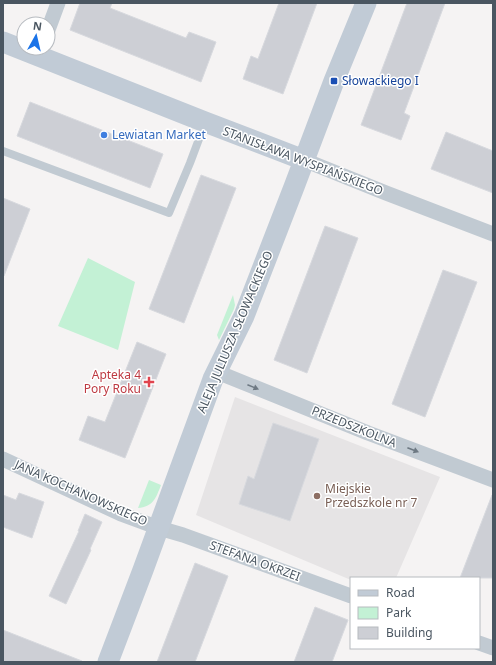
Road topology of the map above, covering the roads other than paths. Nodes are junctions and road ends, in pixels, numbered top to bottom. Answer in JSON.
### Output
{"nodes":[{"id":1,"x":58,"y":3,"type":"edge"},
{"id":2,"x":366,"y":3,"type":"edge"},
{"id":3,"x":53,"y":16,"type":"edge"},
{"id":4,"x":3,"y":42,"type":"edge"},
{"id":5,"x":16,"y":46,"type":"edge"},
{"id":6,"x":49,"y":56,"type":"edge"},
{"id":7,"x":205,"y":122,"type":"junction"},
{"id":8,"x":3,"y":151,"type":"edge"},
{"id":9,"x":304,"y":160,"type":"junction"},
{"id":10,"x":493,"y":234,"type":"edge"},
{"id":11,"x":217,"y":372,"type":"junction"},
{"id":12,"x":3,"y":459,"type":"edge"},
{"id":13,"x":493,"y":480,"type":"edge"},
{"id":14,"x":159,"y":528,"type":"junction"},
{"id":15,"x":350,"y":596,"type":"edge"},
{"id":16,"x":480,"y":643,"type":"edge"},
{"id":17,"x":493,"y":648,"type":"edge"},
{"id":18,"x":108,"y":662,"type":"edge"}],
"edges":[{"from":1,"to":3,"type":"street"},
{"from":2,"to":9,"type":"street","name":"ALEJA JULIUSZA SŁOWACKIEGO"},
{"from":4,"to":5,"type":"street","name":"STANISŁAWA WYSPIAŃSKIEGO"},
{"from":6,"to":7,"type":"street","name":"STANISŁAWA WYSPIAŃSKIEGO"},
{"from":7,"to":8,"type":"lane"},
{"from":7,"to":9,"type":"street","name":"STANISŁAWA WYSPIAŃSKIEGO"},
{"from":9,"to":10,"type":"street","name":"STANISŁAWA WYSPIAŃSKIEGO"},
{"from":9,"to":11,"type":"street","name":"ALEJA JULIUSZA SŁOWACKIEGO"},
{"from":11,"to":13,"type":"street","name":"PRZEDSZKOLNA","one_way":true},
{"from":11,"to":14,"type":"street","name":"ALEJA JULIUSZA SŁOWACKIEGO"},
{"from":12,"to":14,"type":"street","name":"JANA KOCHANOWSKIEGO"},
{"from":14,"to":15,"type":"street","name":"STEFANA OKRZEI"},
{"from":14,"to":18,"type":"street","name":"ALEJA JULIUSZA SŁOWACKIEGO"},
{"from":16,"to":17,"type":"street"}]}
